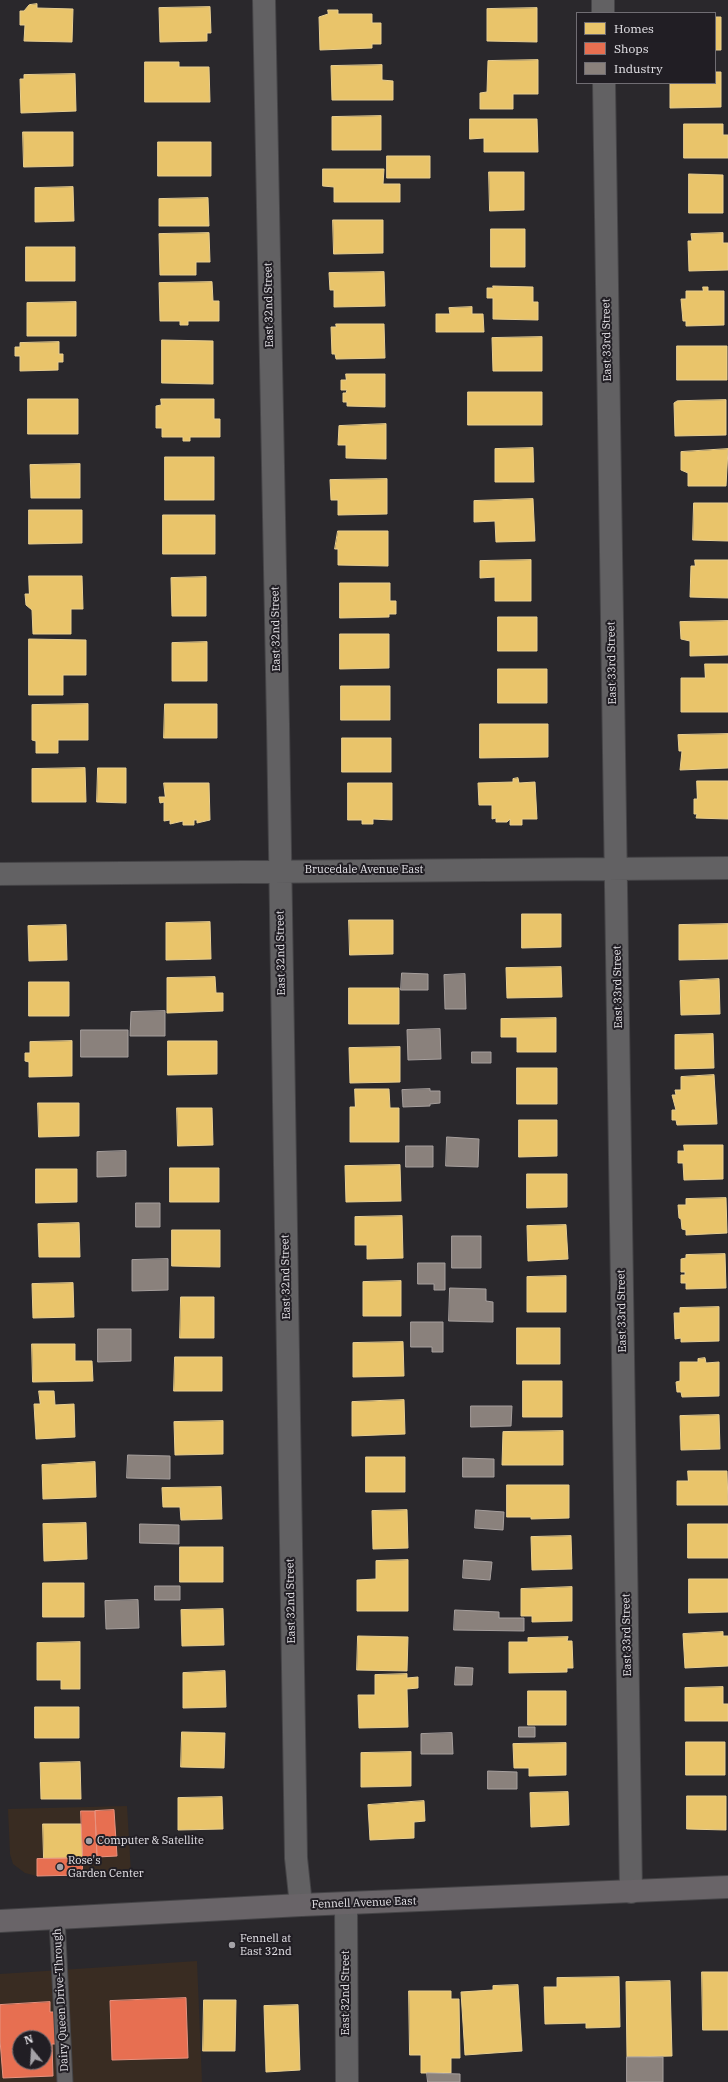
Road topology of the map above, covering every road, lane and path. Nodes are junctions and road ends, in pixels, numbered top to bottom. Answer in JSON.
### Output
{"nodes":[{"id":1,"x":264,"y":0,"type":"edge"},
{"id":2,"x":603,"y":0,"type":"edge"},
{"id":3,"x":603,"y":12,"type":"edge"},
{"id":4,"x":604,"y":84,"type":"edge"},
{"id":5,"x":617,"y":868,"type":"junction"},
{"id":6,"x":728,"y":868,"type":"edge"},
{"id":7,"x":279,"y":871,"type":"junction"},
{"id":8,"x":0,"y":874,"type":"edge"},
{"id":9,"x":728,"y":1887,"type":"edge"},
{"id":10,"x":631,"y":1892,"type":"junction"},
{"id":11,"x":301,"y":1905,"type":"junction"},
{"id":12,"x":346,"y":1905,"type":"junction"},
{"id":13,"x":57,"y":1918,"type":"junction"},
{"id":14,"x":0,"y":1921,"type":"edge"},
{"id":15,"x":65,"y":2082,"type":"edge"},
{"id":16,"x":347,"y":2082,"type":"edge"}],
"edges":[{"from":1,"to":7,"type":"street","name":"East 32nd Street"},
{"from":2,"to":3,"type":"street"},
{"from":4,"to":5,"type":"street","name":"East 33rd Street"},
{"from":5,"to":6,"type":"street","name":"Brucedale Avenue East"},
{"from":5,"to":7,"type":"street","name":"Brucedale Avenue East"},
{"from":5,"to":10,"type":"street","name":"East 33rd Street"},
{"from":7,"to":8,"type":"street","name":"Brucedale Avenue East"},
{"from":7,"to":11,"type":"street","name":"East 32nd Street"},
{"from":9,"to":10,"type":"main road","name":"Fennell Avenue East"},
{"from":10,"to":12,"type":"main road","name":"Fennell Avenue East"},
{"from":11,"to":12,"type":"main road","name":"Fennell Avenue East"},
{"from":11,"to":13,"type":"main road","name":"Fennell Avenue East"},
{"from":12,"to":16,"type":"street","name":"East 32nd Street"},
{"from":13,"to":14,"type":"main road","name":"Fennell Avenue East"},
{"from":13,"to":15,"type":"lane","name":"Dairy Queen Drive-Through"}]}
